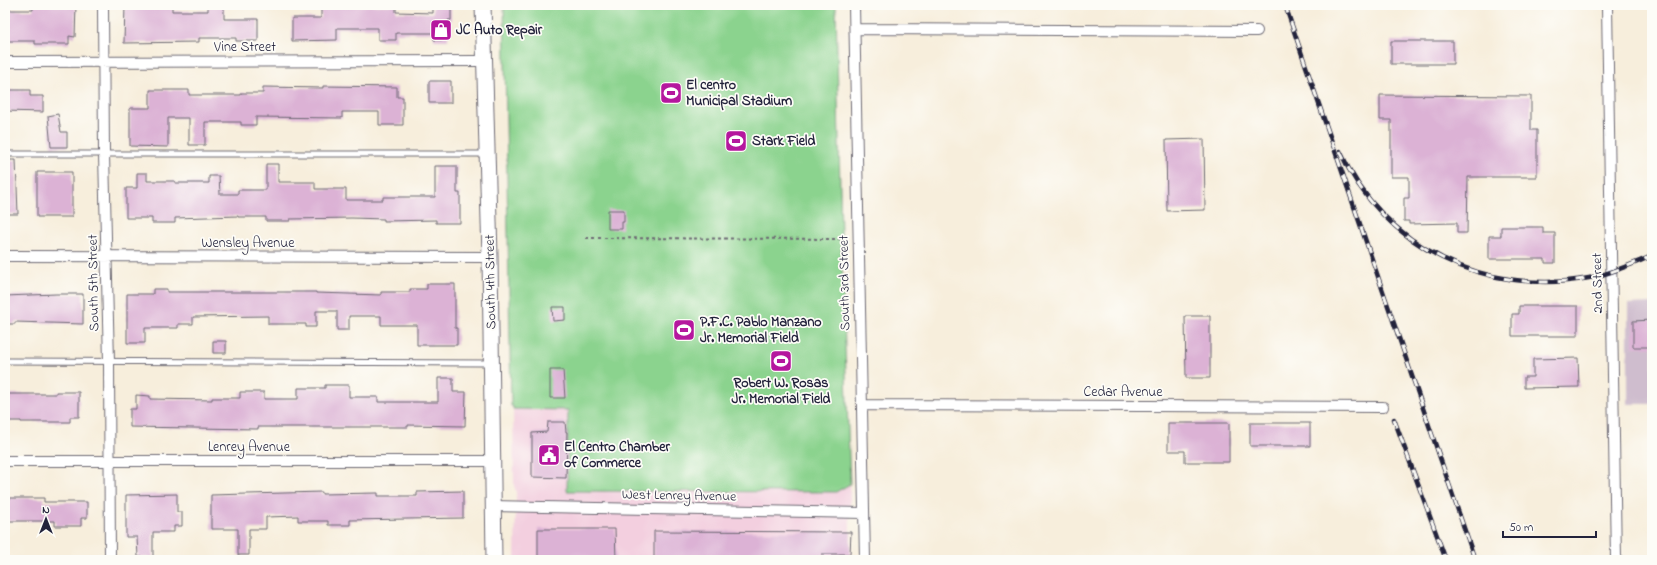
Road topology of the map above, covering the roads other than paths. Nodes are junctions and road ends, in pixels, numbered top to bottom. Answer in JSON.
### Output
{"nodes":[{"id":1,"x":103,"y":5,"type":"edge"},
{"id":2,"x":483,"y":5,"type":"edge"},
{"id":3,"x":854,"y":5,"type":"edge"},
{"id":4,"x":1607,"y":5,"type":"edge"},
{"id":5,"x":855,"y":29,"type":"junction"},
{"id":6,"x":1257,"y":31,"type":"dead end"},
{"id":7,"x":485,"y":61,"type":"junction"},
{"id":8,"x":5,"y":62,"type":"edge"},
{"id":9,"x":104,"y":62,"type":"junction"},
{"id":10,"x":5,"y":154,"type":"edge"},
{"id":11,"x":104,"y":154,"type":"junction"},
{"id":12,"x":487,"y":154,"type":"junction"},
{"id":13,"x":5,"y":256,"type":"edge"},
{"id":14,"x":107,"y":256,"type":"junction"},
{"id":15,"x":490,"y":257,"type":"junction"},
{"id":16,"x":5,"y":361,"type":"edge"},
{"id":17,"x":109,"y":362,"type":"junction"},
{"id":18,"x":492,"y":363,"type":"junction"},
{"id":19,"x":862,"y":405,"type":"junction"},
{"id":20,"x":1383,"y":407,"type":"dead end"},
{"id":21,"x":5,"y":461,"type":"edge"},
{"id":22,"x":110,"y":461,"type":"junction"},
{"id":23,"x":493,"y":461,"type":"junction"},
{"id":24,"x":494,"y":506,"type":"junction"},
{"id":25,"x":864,"y":513,"type":"junction"},
{"id":26,"x":110,"y":560,"type":"edge"},
{"id":27,"x":494,"y":560,"type":"edge"},
{"id":28,"x":865,"y":560,"type":"edge"},
{"id":29,"x":1616,"y":560,"type":"edge"}],
"edges":[{"from":1,"to":9,"type":"street","name":"South 5th Street"},
{"from":2,"to":7,"type":"main road","name":"South 4th Street"},
{"from":3,"to":5,"type":"street","name":"South 3rd Street"},
{"from":4,"to":29,"type":"street","name":"2nd Street"},
{"from":5,"to":6,"type":"street"},
{"from":5,"to":19,"type":"street","name":"South 3rd Street"},
{"from":7,"to":9,"type":"street","name":"Vine Street"},
{"from":7,"to":12,"type":"main road","name":"South 4th Street"},
{"from":8,"to":9,"type":"street","name":"Vine Street"},
{"from":9,"to":11,"type":"street","name":"South 5th Street"},
{"from":10,"to":11,"type":"lane"},
{"from":11,"to":12,"type":"lane"},
{"from":11,"to":14,"type":"street","name":"South 5th Street"},
{"from":12,"to":15,"type":"main road","name":"South 4th Street"},
{"from":13,"to":14,"type":"street","name":"Wensley Avenue"},
{"from":14,"to":15,"type":"street","name":"Wensley Avenue"},
{"from":14,"to":17,"type":"street","name":"South 5th Street"},
{"from":15,"to":18,"type":"main road","name":"South 4th Street"},
{"from":16,"to":17,"type":"lane"},
{"from":17,"to":18,"type":"lane"},
{"from":17,"to":22,"type":"street","name":"South 5th Street"},
{"from":18,"to":23,"type":"main road","name":"South 4th Street"},
{"from":19,"to":20,"type":"street","name":"Cedar Avenue"},
{"from":19,"to":25,"type":"street","name":"South 3rd Street"},
{"from":21,"to":22,"type":"street","name":"Lenrey Avenue"},
{"from":22,"to":23,"type":"street","name":"Lenrey Avenue"},
{"from":22,"to":26,"type":"street","name":"South 5th Street"},
{"from":23,"to":24,"type":"main road","name":"South 4th Street"},
{"from":24,"to":25,"type":"street","name":"West Lenrey Avenue"},
{"from":24,"to":27,"type":"main road","name":"South 4th Street"},
{"from":25,"to":28,"type":"street","name":"South 3rd Street"}]}
